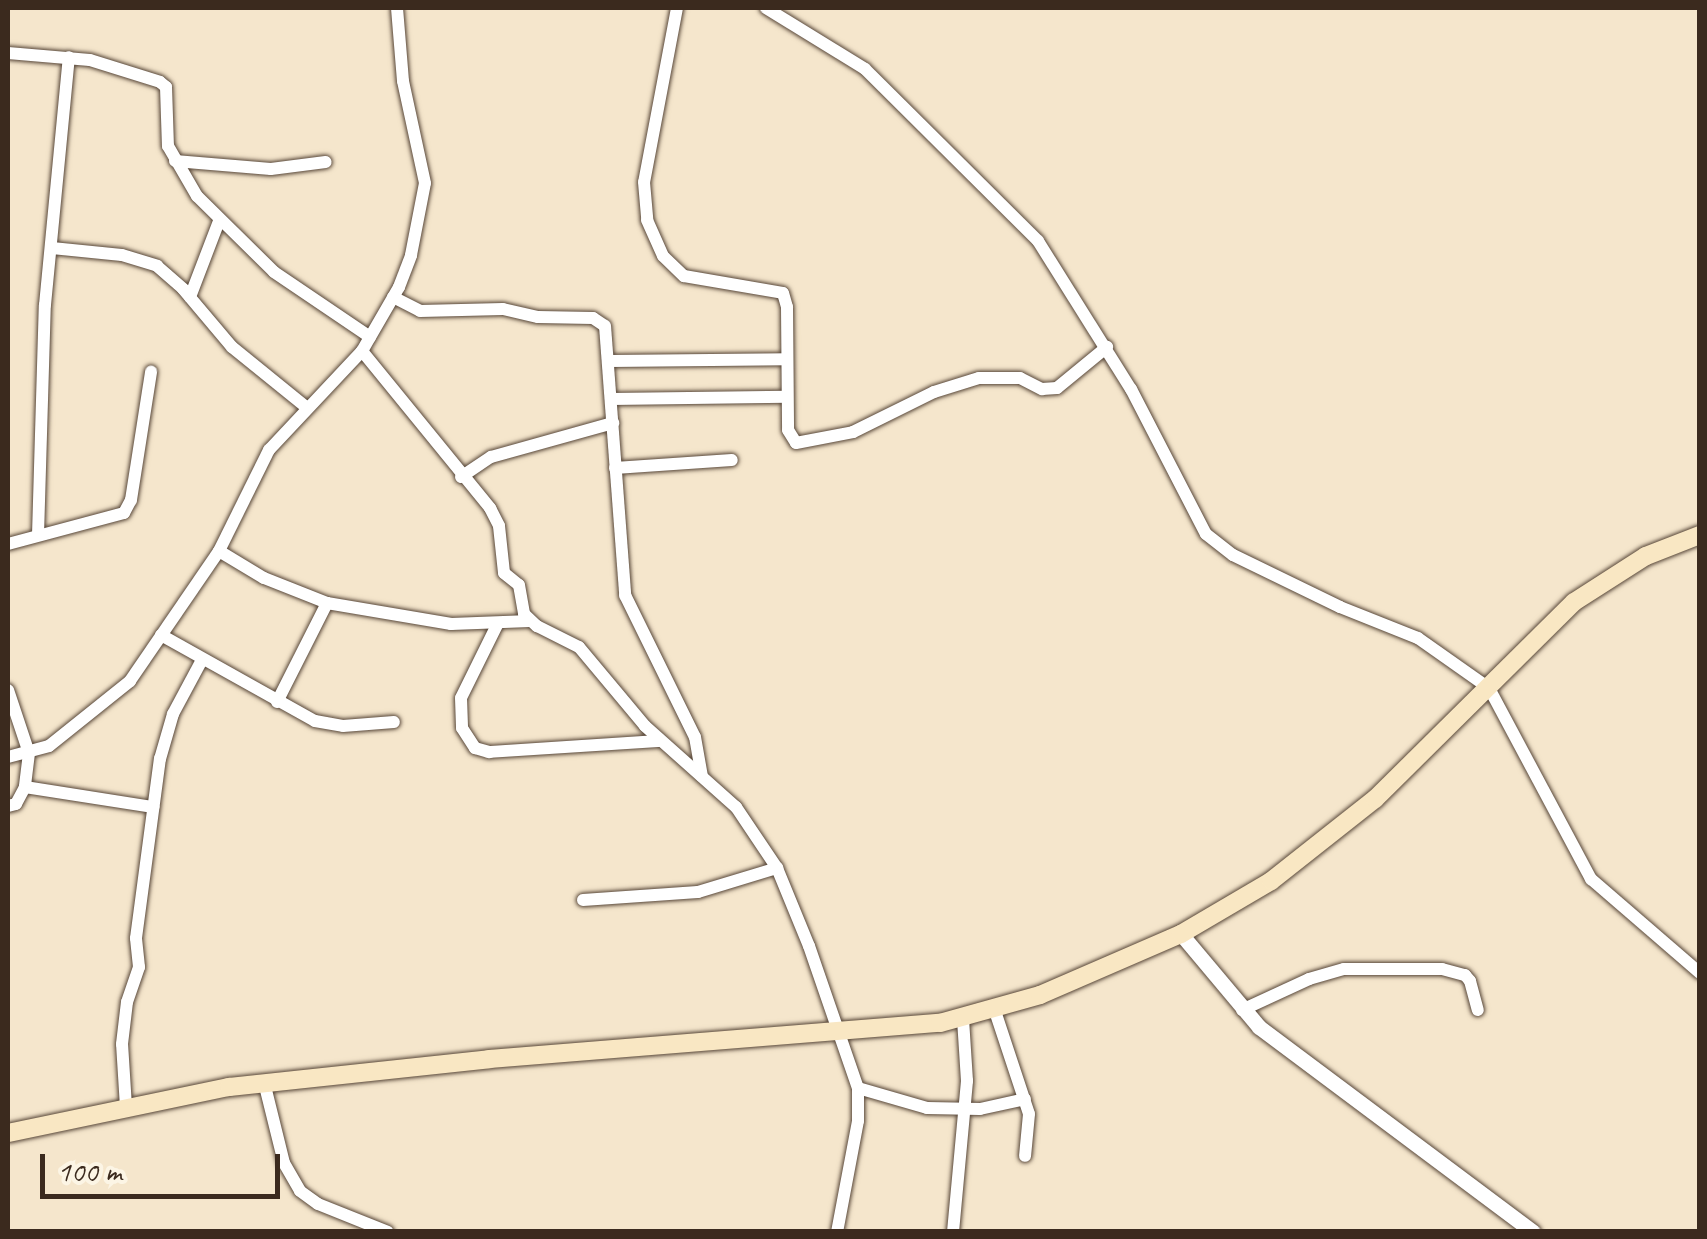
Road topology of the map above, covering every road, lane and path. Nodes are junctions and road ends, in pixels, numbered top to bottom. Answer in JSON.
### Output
{"nodes":[{"id":1,"x":398,"y":8,"type":"edge"},
{"id":2,"x":677,"y":8,"type":"edge"},
{"id":3,"x":766,"y":8,"type":"edge"},
{"id":4,"x":8,"y":53,"type":"edge"},
{"id":5,"x":69,"y":57,"type":"junction"},
{"id":6,"x":174,"y":162,"type":"junction"},
{"id":7,"x":326,"y":162,"type":"dead end"},
{"id":8,"x":219,"y":221,"type":"junction"},
{"id":9,"x":52,"y":248,"type":"junction"},
{"id":10,"x":190,"y":297,"type":"junction"},
{"id":11,"x":393,"y":298,"type":"junction"},
{"id":12,"x":370,"y":336,"type":"junction"},
{"id":13,"x":1107,"y":348,"type":"junction"},
{"id":14,"x":362,"y":352,"type":"junction"},
{"id":15,"x":787,"y":359,"type":"junction"},
{"id":16,"x":610,"y":361,"type":"junction"},
{"id":17,"x":151,"y":372,"type":"dead end"},
{"id":18,"x":787,"y":398,"type":"junction"},
{"id":19,"x":612,"y":399,"type":"junction"},
{"id":20,"x":306,"y":407,"type":"junction"},
{"id":21,"x":612,"y":422,"type":"junction"},
{"id":22,"x":732,"y":460,"type":"dead end"},
{"id":23,"x":615,"y":468,"type":"junction"},
{"id":24,"x":461,"y":476,"type":"junction"},
{"id":25,"x":38,"y":535,"type":"junction"},
{"id":26,"x":1700,"y":535,"type":"edge"},
{"id":27,"x":8,"y":544,"type":"edge"},
{"id":28,"x":219,"y":551,"type":"junction"},
{"id":29,"x":328,"y":603,"type":"junction"},
{"id":30,"x":530,"y":620,"type":"junction"},
{"id":31,"x":497,"y":625,"type":"junction"},
{"id":32,"x":160,"y":635,"type":"junction"},
{"id":33,"x":202,"y":660,"type":"junction"},
{"id":34,"x":1489,"y":688,"type":"junction"},
{"id":35,"x":8,"y":690,"type":"edge"},
{"id":36,"x":277,"y":702,"type":"junction"},
{"id":37,"x":394,"y":722,"type":"dead end"},
{"id":38,"x":660,"y":741,"type":"junction"},
{"id":39,"x":29,"y":753,"type":"junction"},
{"id":40,"x":8,"y":757,"type":"edge"},
{"id":41,"x":702,"y":776,"type":"junction"},
{"id":42,"x":25,"y":787,"type":"junction"},
{"id":43,"x":8,"y":806,"type":"edge"},
{"id":44,"x":153,"y":807,"type":"junction"},
{"id":45,"x":777,"y":868,"type":"junction"},
{"id":46,"x":584,"y":900,"type":"dead end"},
{"id":47,"x":1181,"y":934,"type":"junction"},
{"id":48,"x":1700,"y":973,"type":"edge"},
{"id":49,"x":1242,"y":1010,"type":"junction"},
{"id":50,"x":1478,"y":1010,"type":"dead end"},
{"id":51,"x":995,"y":1011,"type":"junction"},
{"id":52,"x":963,"y":1019,"type":"junction"},
{"id":53,"x":839,"y":1031,"type":"junction"},
{"id":54,"x":264,"y":1082,"type":"junction"},
{"id":55,"x":858,"y":1088,"type":"junction"},
{"id":56,"x":1025,"y":1099,"type":"junction"},
{"id":57,"x":126,"y":1107,"type":"junction"},
{"id":58,"x":965,"y":1110,"type":"junction"},
{"id":59,"x":8,"y":1133,"type":"edge"},
{"id":60,"x":1026,"y":1156,"type":"dead end"},
{"id":61,"x":388,"y":1232,"type":"edge"},
{"id":62,"x":838,"y":1232,"type":"edge"},
{"id":63,"x":952,"y":1232,"type":"edge"},
{"id":64,"x":1534,"y":1232,"type":"edge"}],
"edges":[{"from":1,"to":11,"type":"street"},
{"from":2,"to":15,"type":"street"},
{"from":3,"to":13,"type":"street"},
{"from":4,"to":5,"type":"street"},
{"from":5,"to":6,"type":"street"},
{"from":5,"to":9,"type":"street"},
{"from":6,"to":7,"type":"street"},
{"from":6,"to":8,"type":"street"},
{"from":8,"to":10,"type":"street"},
{"from":8,"to":12,"type":"street"},
{"from":9,"to":10,"type":"street"},
{"from":9,"to":25,"type":"street"},
{"from":10,"to":20,"type":"street"},
{"from":11,"to":12,"type":"street"},
{"from":11,"to":16,"type":"street"},
{"from":12,"to":14,"type":"street"},
{"from":13,"to":18,"type":"street"},
{"from":13,"to":34,"type":"street"},
{"from":14,"to":20,"type":"street"},
{"from":14,"to":24,"type":"street"},
{"from":15,"to":16,"type":"street"},
{"from":15,"to":18,"type":"street"},
{"from":16,"to":19,"type":"street"},
{"from":17,"to":25,"type":"street"},
{"from":18,"to":19,"type":"street"},
{"from":19,"to":21,"type":"street"},
{"from":20,"to":28,"type":"street"},
{"from":21,"to":23,"type":"street"},
{"from":21,"to":24,"type":"street"},
{"from":22,"to":23,"type":"street"},
{"from":23,"to":41,"type":"street"},
{"from":24,"to":30,"type":"street"},
{"from":25,"to":27,"type":"street"},
{"from":26,"to":34,"type":"main road"},
{"from":28,"to":29,"type":"street"},
{"from":28,"to":32,"type":"street"},
{"from":29,"to":31,"type":"street"},
{"from":29,"to":36,"type":"street"},
{"from":30,"to":31,"type":"street"},
{"from":30,"to":38,"type":"street"},
{"from":31,"to":38,"type":"street"},
{"from":32,"to":33,"type":"street"},
{"from":32,"to":39,"type":"street"},
{"from":33,"to":36,"type":"street"},
{"from":33,"to":44,"type":"street"},
{"from":34,"to":47,"type":"main road"},
{"from":34,"to":48,"type":"street"},
{"from":35,"to":39,"type":"street"},
{"from":36,"to":37,"type":"street"},
{"from":38,"to":41,"type":"street"},
{"from":39,"to":40,"type":"street"},
{"from":39,"to":42,"type":"street"},
{"from":41,"to":45,"type":"street"},
{"from":42,"to":43,"type":"street"},
{"from":42,"to":44,"type":"street"},
{"from":44,"to":57,"type":"street"},
{"from":45,"to":46,"type":"street"},
{"from":45,"to":53,"type":"street"},
{"from":47,"to":49,"type":"street"},
{"from":47,"to":51,"type":"main road"},
{"from":49,"to":50,"type":"street"},
{"from":49,"to":64,"type":"street"},
{"from":51,"to":52,"type":"main road"},
{"from":51,"to":56,"type":"street"},
{"from":52,"to":53,"type":"main road"},
{"from":52,"to":58,"type":"street"},
{"from":53,"to":54,"type":"main road"},
{"from":53,"to":55,"type":"street"},
{"from":54,"to":57,"type":"main road"},
{"from":54,"to":61,"type":"street"},
{"from":55,"to":58,"type":"street"},
{"from":55,"to":62,"type":"street"},
{"from":56,"to":58,"type":"street"},
{"from":56,"to":60,"type":"street"},
{"from":57,"to":59,"type":"main road"},
{"from":58,"to":63,"type":"street"}]}
